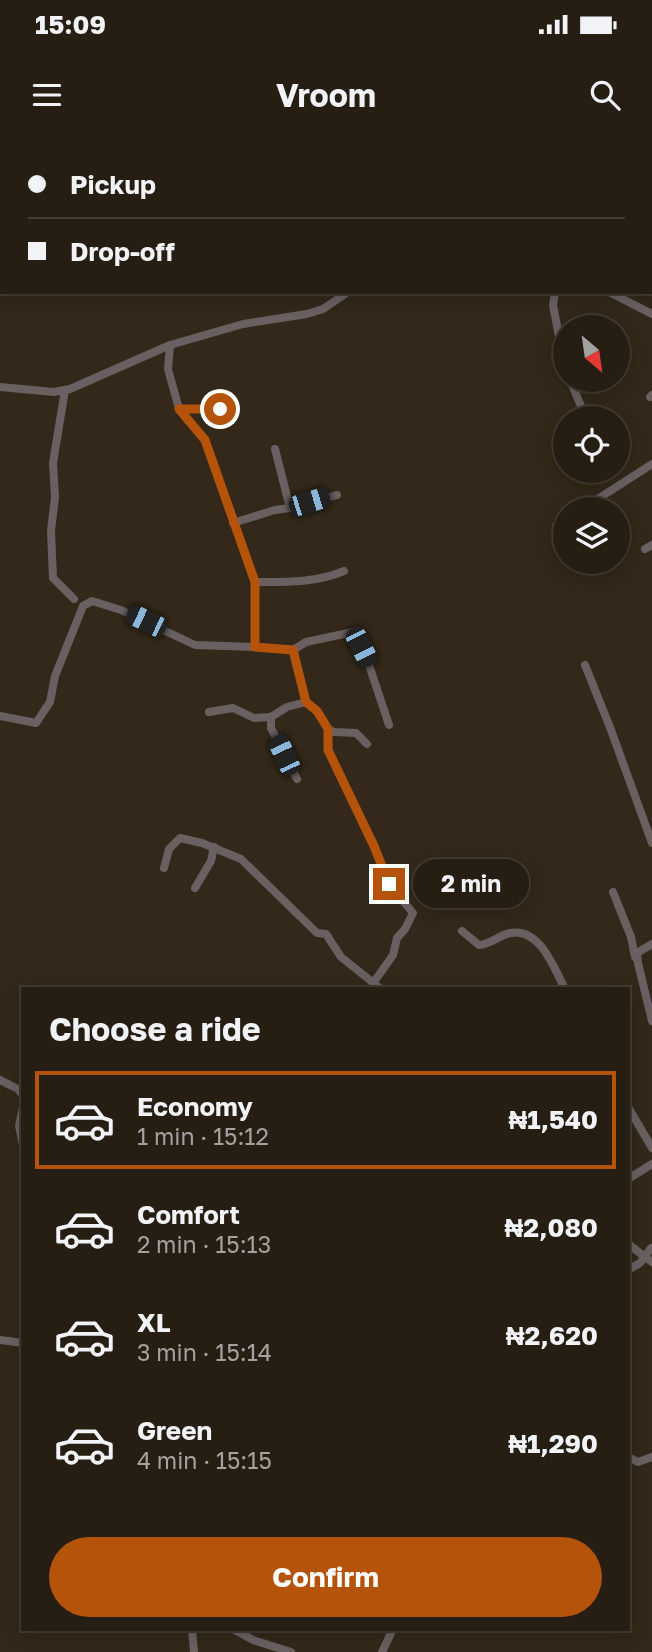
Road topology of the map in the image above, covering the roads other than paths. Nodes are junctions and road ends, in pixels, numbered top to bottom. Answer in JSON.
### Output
{"nodes":[{"id":1,"x":345,"y":294,"type":"edge"},
{"id":2,"x":554,"y":294,"type":"edge"},
{"id":3,"x":615,"y":294,"type":"edge"},
{"id":4,"x":652,"y":314,"type":"edge"},
{"id":5,"x":555,"y":315,"type":"edge"},
{"id":6,"x":170,"y":345,"type":"junction"},
{"id":7,"x":0,"y":387,"type":"edge"},
{"id":8,"x":65,"y":390,"type":"junction"},
{"id":9,"x":179,"y":409,"type":"junction"},
{"id":10,"x":220,"y":409,"type":"dead end"},
{"id":11,"x":275,"y":449,"type":"dead end"},
{"id":12,"x":652,"y":464,"type":"edge"},
{"id":13,"x":337,"y":495,"type":"dead end"},
{"id":14,"x":600,"y":497,"type":"edge"},
{"id":15,"x":290,"y":508,"type":"junction"},
{"id":16,"x":233,"y":523,"type":"junction"},
{"id":17,"x":344,"y":571,"type":"dead end"},
{"id":18,"x":255,"y":582,"type":"junction"},
{"id":19,"x":74,"y":599,"type":"dead end"},
{"id":20,"x":255,"y":647,"type":"junction"},
{"id":21,"x":293,"y":650,"type":"junction"},
{"id":22,"x":585,"y":665,"type":"dead end"},
{"id":23,"x":306,"y":702,"type":"junction"},
{"id":24,"x":209,"y":712,"type":"dead end"},
{"id":25,"x":0,"y":716,"type":"edge"},
{"id":26,"x":271,"y":717,"type":"junction"},
{"id":27,"x":389,"y":725,"type":"dead end"},
{"id":28,"x":328,"y":729,"type":"junction"},
{"id":29,"x":367,"y":744,"type":"dead end"},
{"id":30,"x":297,"y":779,"type":"dead end"},
{"id":31,"x":652,"y":843,"type":"edge"},
{"id":32,"x":214,"y":847,"type":"junction"},
{"id":33,"x":164,"y":867,"type":"dead end"},
{"id":34,"x":195,"y":888,"type":"dead end"},
{"id":35,"x":613,"y":892,"type":"dead end"},
{"id":36,"x":461,"y":931,"type":"dead end"},
{"id":37,"x":652,"y":943,"type":"edge"},
{"id":38,"x":638,"y":963,"type":"junction"},
{"id":39,"x":378,"y":986,"type":"edge"},
{"id":40,"x":564,"y":987,"type":"edge"},
{"id":41,"x":652,"y":1021,"type":"edge"},
{"id":42,"x":0,"y":1080,"type":"edge"},
{"id":43,"x":21,"y":1093,"type":"edge"},
{"id":44,"x":630,"y":1113,"type":"edge"},
{"id":45,"x":21,"y":1116,"type":"edge"},
{"id":46,"x":21,"y":1136,"type":"edge"},
{"id":47,"x":652,"y":1148,"type":"edge"},
{"id":48,"x":652,"y":1164,"type":"edge"},
{"id":49,"x":630,"y":1178,"type":"edge"},
{"id":50,"x":630,"y":1245,"type":"edge"},
{"id":51,"x":651,"y":1248,"type":"edge"},
{"id":52,"x":649,"y":1259,"type":"edge"},
{"id":53,"x":630,"y":1269,"type":"edge"},
{"id":54,"x":0,"y":1339,"type":"edge"},
{"id":55,"x":21,"y":1343,"type":"edge"},
{"id":56,"x":652,"y":1457,"type":"edge"},
{"id":57,"x":630,"y":1458,"type":"edge"},
{"id":58,"x":192,"y":1631,"type":"edge"},
{"id":59,"x":237,"y":1631,"type":"edge"},
{"id":60,"x":392,"y":1631,"type":"edge"},
{"id":61,"x":287,"y":1651,"type":"edge"},
{"id":62,"x":194,"y":1652,"type":"edge"},
{"id":63,"x":382,"y":1652,"type":"edge"}],
"edges":[{"from":1,"to":6,"type":"street"},
{"from":2,"to":5,"type":"street"},
{"from":3,"to":4,"type":"street"},
{"from":6,"to":8,"type":"street"},
{"from":6,"to":9,"type":"street"},
{"from":7,"to":8,"type":"street"},
{"from":8,"to":19,"type":"street"},
{"from":9,"to":10,"type":"street"},
{"from":9,"to":16,"type":"street"},
{"from":11,"to":15,"type":"street"},
{"from":12,"to":14,"type":"street"},
{"from":13,"to":15,"type":"street"},
{"from":15,"to":16,"type":"street"},
{"from":16,"to":18,"type":"street"},
{"from":17,"to":18,"type":"street"},
{"from":18,"to":20,"type":"street"},
{"from":20,"to":21,"type":"street"},
{"from":20,"to":25,"type":"street"},
{"from":21,"to":23,"type":"street"},
{"from":21,"to":27,"type":"street"},
{"from":22,"to":31,"type":"street"},
{"from":23,"to":26,"type":"street"},
{"from":23,"to":28,"type":"street"},
{"from":24,"to":26,"type":"street"},
{"from":26,"to":30,"type":"street"},
{"from":28,"to":29,"type":"street"},
{"from":28,"to":39,"type":"street"},
{"from":32,"to":33,"type":"street"},
{"from":32,"to":34,"type":"street"},
{"from":32,"to":39,"type":"street"},
{"from":35,"to":38,"type":"street"},
{"from":36,"to":40,"type":"street"},
{"from":37,"to":38,"type":"street"},
{"from":38,"to":41,"type":"street"},
{"from":42,"to":43,"type":"street"},
{"from":44,"to":47,"type":"street"},
{"from":45,"to":46,"type":"street"},
{"from":48,"to":49,"type":"street"},
{"from":50,"to":52,"type":"street"},
{"from":51,"to":52,"type":"street"},
{"from":52,"to":53,"type":"street"},
{"from":54,"to":55,"type":"street"},
{"from":56,"to":57,"type":"street"},
{"from":58,"to":62,"type":"street"},
{"from":59,"to":61,"type":"street"},
{"from":60,"to":63,"type":"street"}]}
